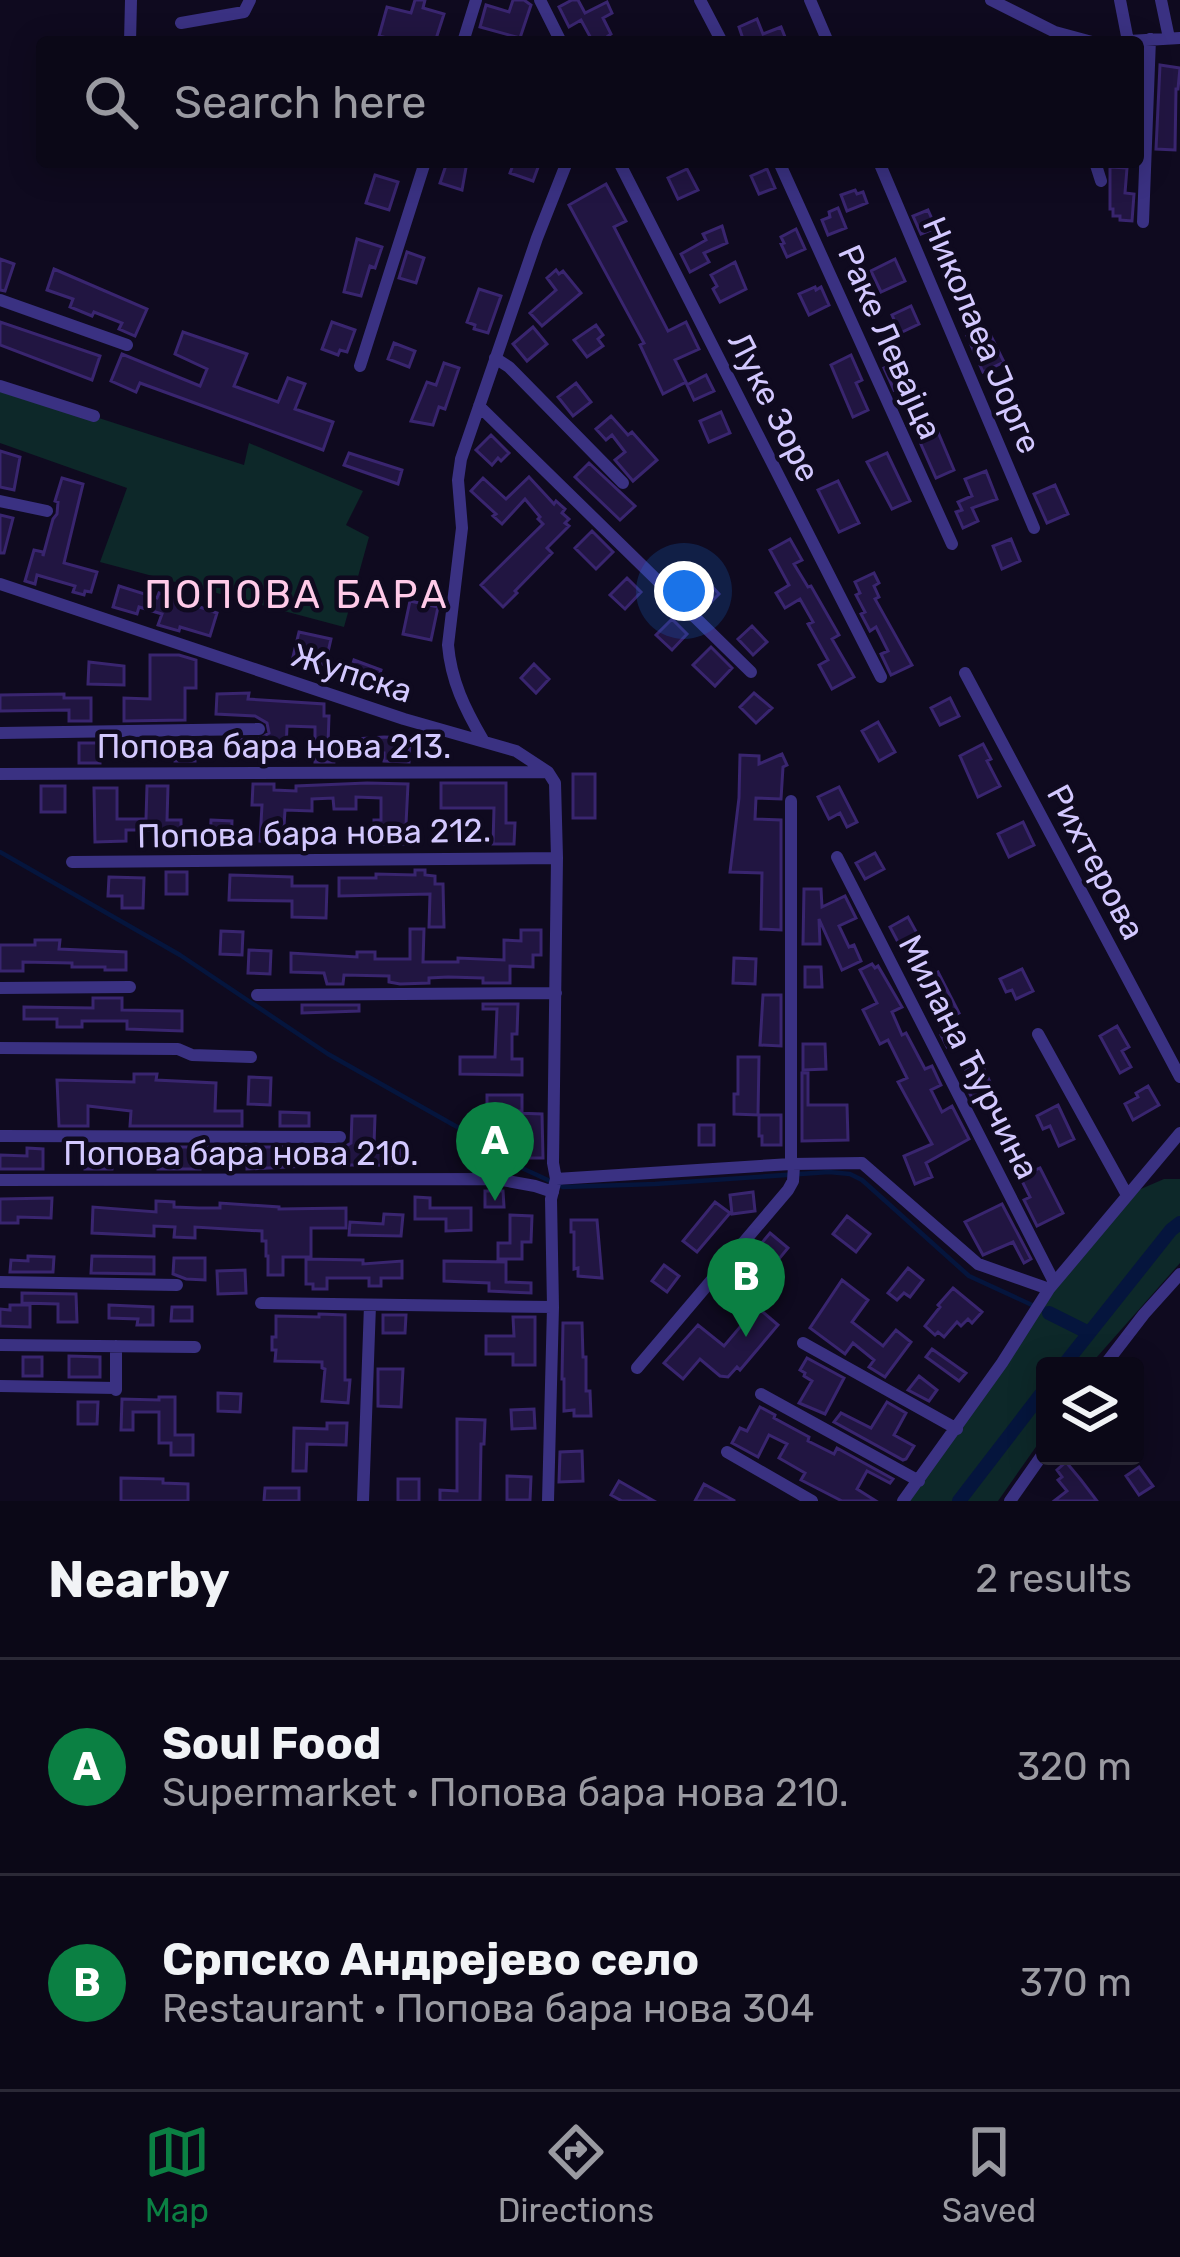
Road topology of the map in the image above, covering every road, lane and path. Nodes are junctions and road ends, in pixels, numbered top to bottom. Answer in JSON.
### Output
{"nodes":[{"id":1,"x":131,"y":0,"type":"edge"},
{"id":2,"x":250,"y":0,"type":"edge"},
{"id":3,"x":476,"y":0,"type":"edge"},
{"id":4,"x":540,"y":0,"type":"edge"},
{"id":5,"x":700,"y":0,"type":"edge"},
{"id":6,"x":810,"y":0,"type":"edge"},
{"id":7,"x":991,"y":0,"type":"edge"},
{"id":8,"x":1120,"y":0,"type":"edge"},
{"id":9,"x":1161,"y":0,"type":"edge"},
{"id":10,"x":181,"y":23,"type":"dead end"},
{"id":11,"x":130,"y":36,"type":"edge"},
{"id":12,"x":465,"y":36,"type":"edge"},
{"id":13,"x":559,"y":36,"type":"edge"},
{"id":14,"x":719,"y":36,"type":"edge"},
{"id":15,"x":825,"y":36,"type":"edge"},
{"id":16,"x":1055,"y":36,"type":"edge"},
{"id":17,"x":1127,"y":36,"type":"edge"},
{"id":18,"x":1174,"y":38,"type":"edge"},
{"id":19,"x":1150,"y":39,"type":"junction"},
{"id":20,"x":1144,"y":40,"type":"edge"},
{"id":21,"x":423,"y":168,"type":"edge"},
{"id":22,"x":565,"y":168,"type":"edge"},
{"id":23,"x":622,"y":168,"type":"edge"},
{"id":24,"x":782,"y":168,"type":"edge"},
{"id":25,"x":882,"y":168,"type":"edge"},
{"id":26,"x":1097,"y":168,"type":"edge"},
{"id":27,"x":1101,"y":181,"type":"dead end"},
{"id":28,"x":1143,"y":222,"type":"dead end"},
{"id":29,"x":0,"y":299,"type":"edge"},
{"id":30,"x":128,"y":344,"type":"dead end"},
{"id":31,"x":496,"y":358,"type":"junction"},
{"id":32,"x":360,"y":366,"type":"dead end"},
{"id":33,"x":0,"y":386,"type":"edge"},
{"id":34,"x":479,"y":406,"type":"junction"},
{"id":35,"x":94,"y":416,"type":"dead end"},
{"id":36,"x":623,"y":483,"type":"dead end"},
{"id":37,"x":0,"y":501,"type":"edge"},
{"id":38,"x":47,"y":512,"type":"dead end"},
{"id":39,"x":1034,"y":528,"type":"dead end"},
{"id":40,"x":952,"y":544,"type":"dead end"},
{"id":41,"x":0,"y":584,"type":"edge"},
{"id":42,"x":751,"y":672,"type":"dead end"},
{"id":43,"x":964,"y":673,"type":"dead end"},
{"id":44,"x":881,"y":677,"type":"dead end"},
{"id":45,"x":260,"y":729,"type":"dead end"},
{"id":46,"x":0,"y":733,"type":"edge"},
{"id":47,"x":484,"y":741,"type":"junction"},
{"id":48,"x":548,"y":772,"type":"junction"},
{"id":49,"x":0,"y":774,"type":"edge"},
{"id":50,"x":791,"y":801,"type":"dead end"},
{"id":51,"x":837,"y":856,"type":"dead end"},
{"id":52,"x":557,"y":858,"type":"junction"},
{"id":53,"x":72,"y":862,"type":"dead end"},
{"id":54,"x":130,"y":987,"type":"dead end"},
{"id":55,"x":0,"y":988,"type":"edge"},
{"id":56,"x":556,"y":993,"type":"junction"},
{"id":57,"x":257,"y":995,"type":"dead end"},
{"id":58,"x":1038,"y":1034,"type":"dead end"},
{"id":59,"x":0,"y":1048,"type":"edge"},
{"id":60,"x":251,"y":1057,"type":"dead end"},
{"id":61,"x":1180,"y":1078,"type":"edge"},
{"id":62,"x":1180,"y":1133,"type":"edge"},
{"id":63,"x":0,"y":1136,"type":"edge"},
{"id":64,"x":340,"y":1137,"type":"dead end"},
{"id":65,"x":793,"y":1169,"type":"junction"},
{"id":66,"x":0,"y":1180,"type":"edge"},
{"id":67,"x":554,"y":1186,"type":"junction"},
{"id":68,"x":1127,"y":1196,"type":"junction"},
{"id":69,"x":1180,"y":1274,"type":"edge"},
{"id":70,"x":0,"y":1282,"type":"edge"},
{"id":71,"x":177,"y":1285,"type":"dead end"},
{"id":72,"x":1052,"y":1286,"type":"junction"},
{"id":73,"x":261,"y":1304,"type":"dead end"},
{"id":74,"x":370,"y":1305,"type":"junction"},
{"id":75,"x":553,"y":1307,"type":"junction"},
{"id":76,"x":803,"y":1343,"type":"dead end"},
{"id":77,"x":0,"y":1346,"type":"edge"},
{"id":78,"x":116,"y":1346,"type":"junction"},
{"id":79,"x":195,"y":1347,"type":"dead end"},
{"id":80,"x":1111,"y":1357,"type":"edge"},
{"id":81,"x":638,"y":1368,"type":"dead end"},
{"id":82,"x":0,"y":1386,"type":"edge"},
{"id":83,"x":761,"y":1394,"type":"dead end"},
{"id":84,"x":957,"y":1429,"type":"junction"},
{"id":85,"x":727,"y":1452,"type":"dead end"},
{"id":86,"x":1036,"y":1463,"type":"edge"},
{"id":87,"x":919,"y":1481,"type":"junction"},
{"id":88,"x":363,"y":1501,"type":"edge"},
{"id":89,"x":548,"y":1501,"type":"edge"},
{"id":90,"x":812,"y":1501,"type":"edge"},
{"id":91,"x":903,"y":1501,"type":"edge"},
{"id":92,"x":1010,"y":1501,"type":"edge"}],
"edges":[{"from":1,"to":11,"type":"street"},
{"from":2,"to":10,"type":"street"},
{"from":3,"to":12,"type":"street"},
{"from":4,"to":13,"type":"street"},
{"from":5,"to":14,"type":"street"},
{"from":6,"to":15,"type":"street"},
{"from":7,"to":16,"type":"street"},
{"from":8,"to":17,"type":"street"},
{"from":9,"to":18,"type":"street"},
{"from":18,"to":19,"type":"street"},
{"from":19,"to":20,"type":"street"},
{"from":19,"to":28,"type":"street"},
{"from":21,"to":32,"type":"street"},
{"from":22,"to":31,"type":"street"},
{"from":23,"to":44,"type":"street","name":"Луке Зоре"},
{"from":24,"to":40,"type":"street","name":"Раке Левајца"},
{"from":25,"to":39,"type":"street","name":"Николаеа Јорге"},
{"from":26,"to":27,"type":"street"},
{"from":29,"to":30,"type":"street"},
{"from":31,"to":34,"type":"street"},
{"from":31,"to":36,"type":"street"},
{"from":33,"to":35,"type":"street"},
{"from":34,"to":42,"type":"street"},
{"from":34,"to":47,"type":"street"},
{"from":37,"to":38,"type":"street"},
{"from":41,"to":47,"type":"street","name":"Жупска"},
{"from":43,"to":61,"type":"street","name":"Рихтерова"},
{"from":45,"to":46,"type":"street"},
{"from":47,"to":48,"type":"street","name":"Жупска"},
{"from":48,"to":49,"type":"street","name":"Попова бара нова 213."},
{"from":48,"to":52,"type":"street"},
{"from":50,"to":65,"type":"street"},
{"from":51,"to":72,"type":"street","name":"Милана Ћурчина"},
{"from":52,"to":53,"type":"street","name":"Попова бара нова 212."},
{"from":52,"to":56,"type":"street"},
{"from":54,"to":55,"type":"street"},
{"from":56,"to":57,"type":"street"},
{"from":56,"to":67,"type":"street"},
{"from":58,"to":68,"type":"street"},
{"from":59,"to":60,"type":"street"},
{"from":62,"to":68,"type":"street"},
{"from":63,"to":64,"type":"street"},
{"from":65,"to":67,"type":"street","name":"Попова бара нова 210."},
{"from":65,"to":72,"type":"street","name":"Попова бара нова 210."},
{"from":65,"to":81,"type":"street"},
{"from":66,"to":67,"type":"street","name":"Попова бара нова 210."},
{"from":67,"to":75,"type":"street"},
{"from":68,"to":72,"type":"street"},
{"from":69,"to":80,"type":"street"},
{"from":70,"to":71,"type":"street"},
{"from":72,"to":84,"type":"street"},
{"from":73,"to":74,"type":"street"},
{"from":74,"to":75,"type":"street"},
{"from":74,"to":88,"type":"street"},
{"from":75,"to":89,"type":"street"},
{"from":76,"to":84,"type":"street"},
{"from":77,"to":78,"type":"street"},
{"from":78,"to":79,"type":"street"},
{"from":78,"to":82,"type":"street"},
{"from":83,"to":87,"type":"street"},
{"from":84,"to":87,"type":"street"},
{"from":85,"to":90,"type":"street"},
{"from":86,"to":92,"type":"street"},
{"from":87,"to":91,"type":"street"}]}
